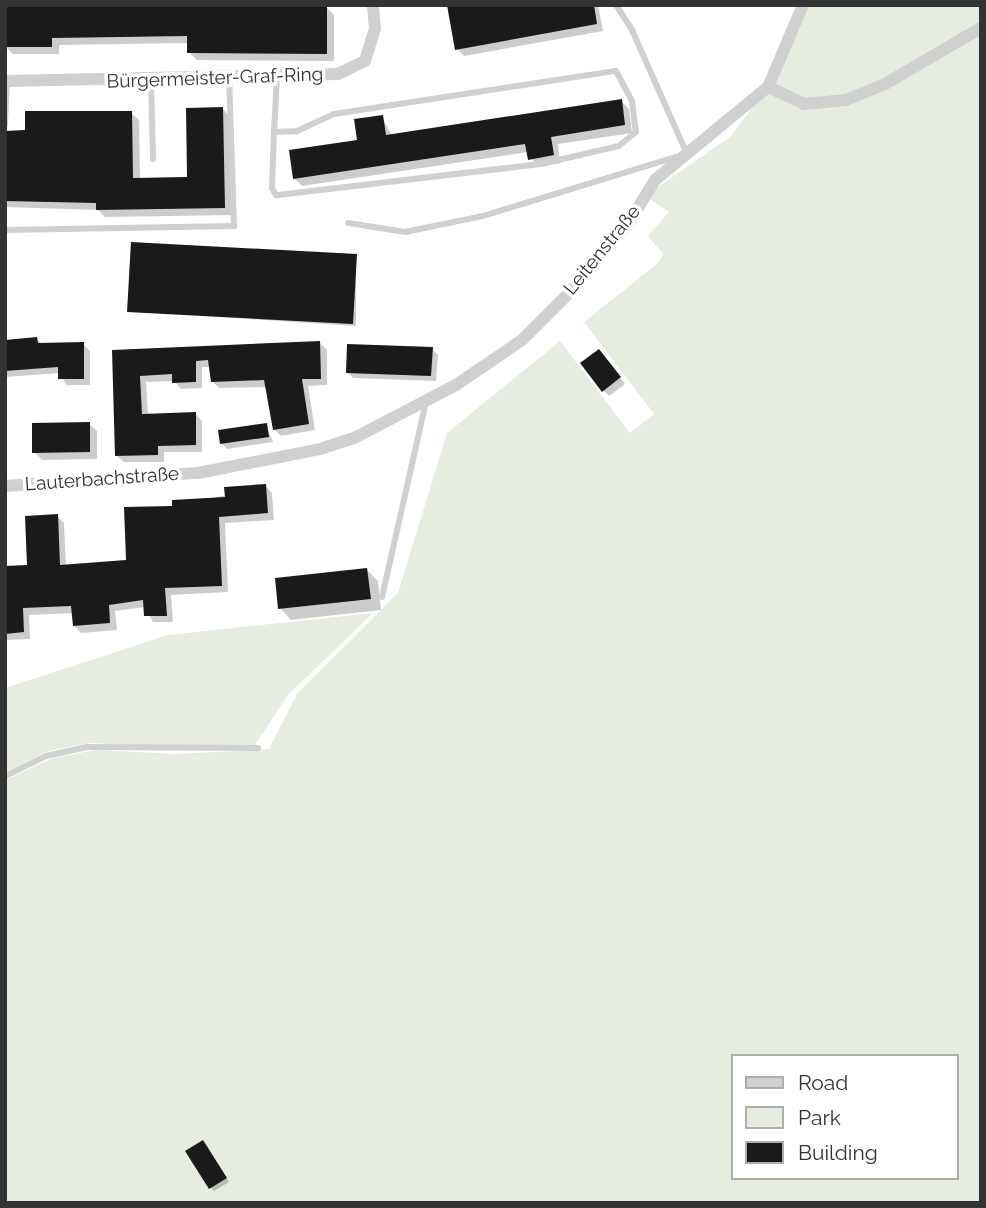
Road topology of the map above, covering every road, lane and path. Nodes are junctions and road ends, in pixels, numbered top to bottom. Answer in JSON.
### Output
{"nodes":[{"id":1,"x":373,"y":5,"type":"edge"},
{"id":2,"x":616,"y":5,"type":"edge"},
{"id":3,"x":803,"y":5,"type":"edge"},
{"id":4,"x":981,"y":28,"type":"edge"},
{"id":5,"x":277,"y":76,"type":"junction"},
{"id":6,"x":229,"y":78,"type":"junction"},
{"id":7,"x":6,"y":81,"type":"edge"},
{"id":8,"x":151,"y":81,"type":"junction"},
{"id":9,"x":768,"y":87,"type":"junction"},
{"id":10,"x":5,"y":125,"type":"edge"},
{"id":11,"x":274,"y":132,"type":"junction"},
{"id":12,"x":684,"y":154,"type":"junction"},
{"id":13,"x":153,"y":159,"type":"dead end"},
{"id":14,"x":348,"y":223,"type":"dead end"},
{"id":15,"x":5,"y":230,"type":"edge"},
{"id":16,"x":426,"y":402,"type":"junction"},
{"id":17,"x":198,"y":472,"type":"joint"},
{"id":18,"x":5,"y":486,"type":"edge"},
{"id":19,"x":382,"y":597,"type":"dead end"},
{"id":20,"x":258,"y":748,"type":"dead end"},
{"id":21,"x":5,"y":776,"type":"edge"}],
"edges":[{"from":1,"to":5,"type":"street","name":"Bürgermeister-Graf-Ring"},
{"from":2,"to":12,"type":"lane"},
{"from":3,"to":9,"type":"street","name":"Leitenstraße"},
{"from":4,"to":9,"type":"street"},
{"from":5,"to":6,"type":"street","name":"Bürgermeister-Graf-Ring"},
{"from":5,"to":11,"type":"lane"},
{"from":6,"to":8,"type":"street","name":"Bürgermeister-Graf-Ring"},
{"from":6,"to":15,"type":"lane"},
{"from":7,"to":8,"type":"street","name":"Bürgermeister-Graf-Ring"},
{"from":7,"to":10,"type":"lane"},
{"from":8,"to":13,"type":"lane"},
{"from":9,"to":12,"type":"street","name":"Leitenstraße"},
{"from":11,"to":11,"type":"lane"},
{"from":12,"to":14,"type":"lane"},
{"from":12,"to":16,"type":"street","name":"Leitenstraße"},
{"from":16,"to":17,"type":"street","name":"Leitenstraße"},
{"from":16,"to":19,"type":"lane"},
{"from":17,"to":18,"type":"street","name":"Lauterbachstraße"},
{"from":20,"to":21,"type":"lane"}]}
